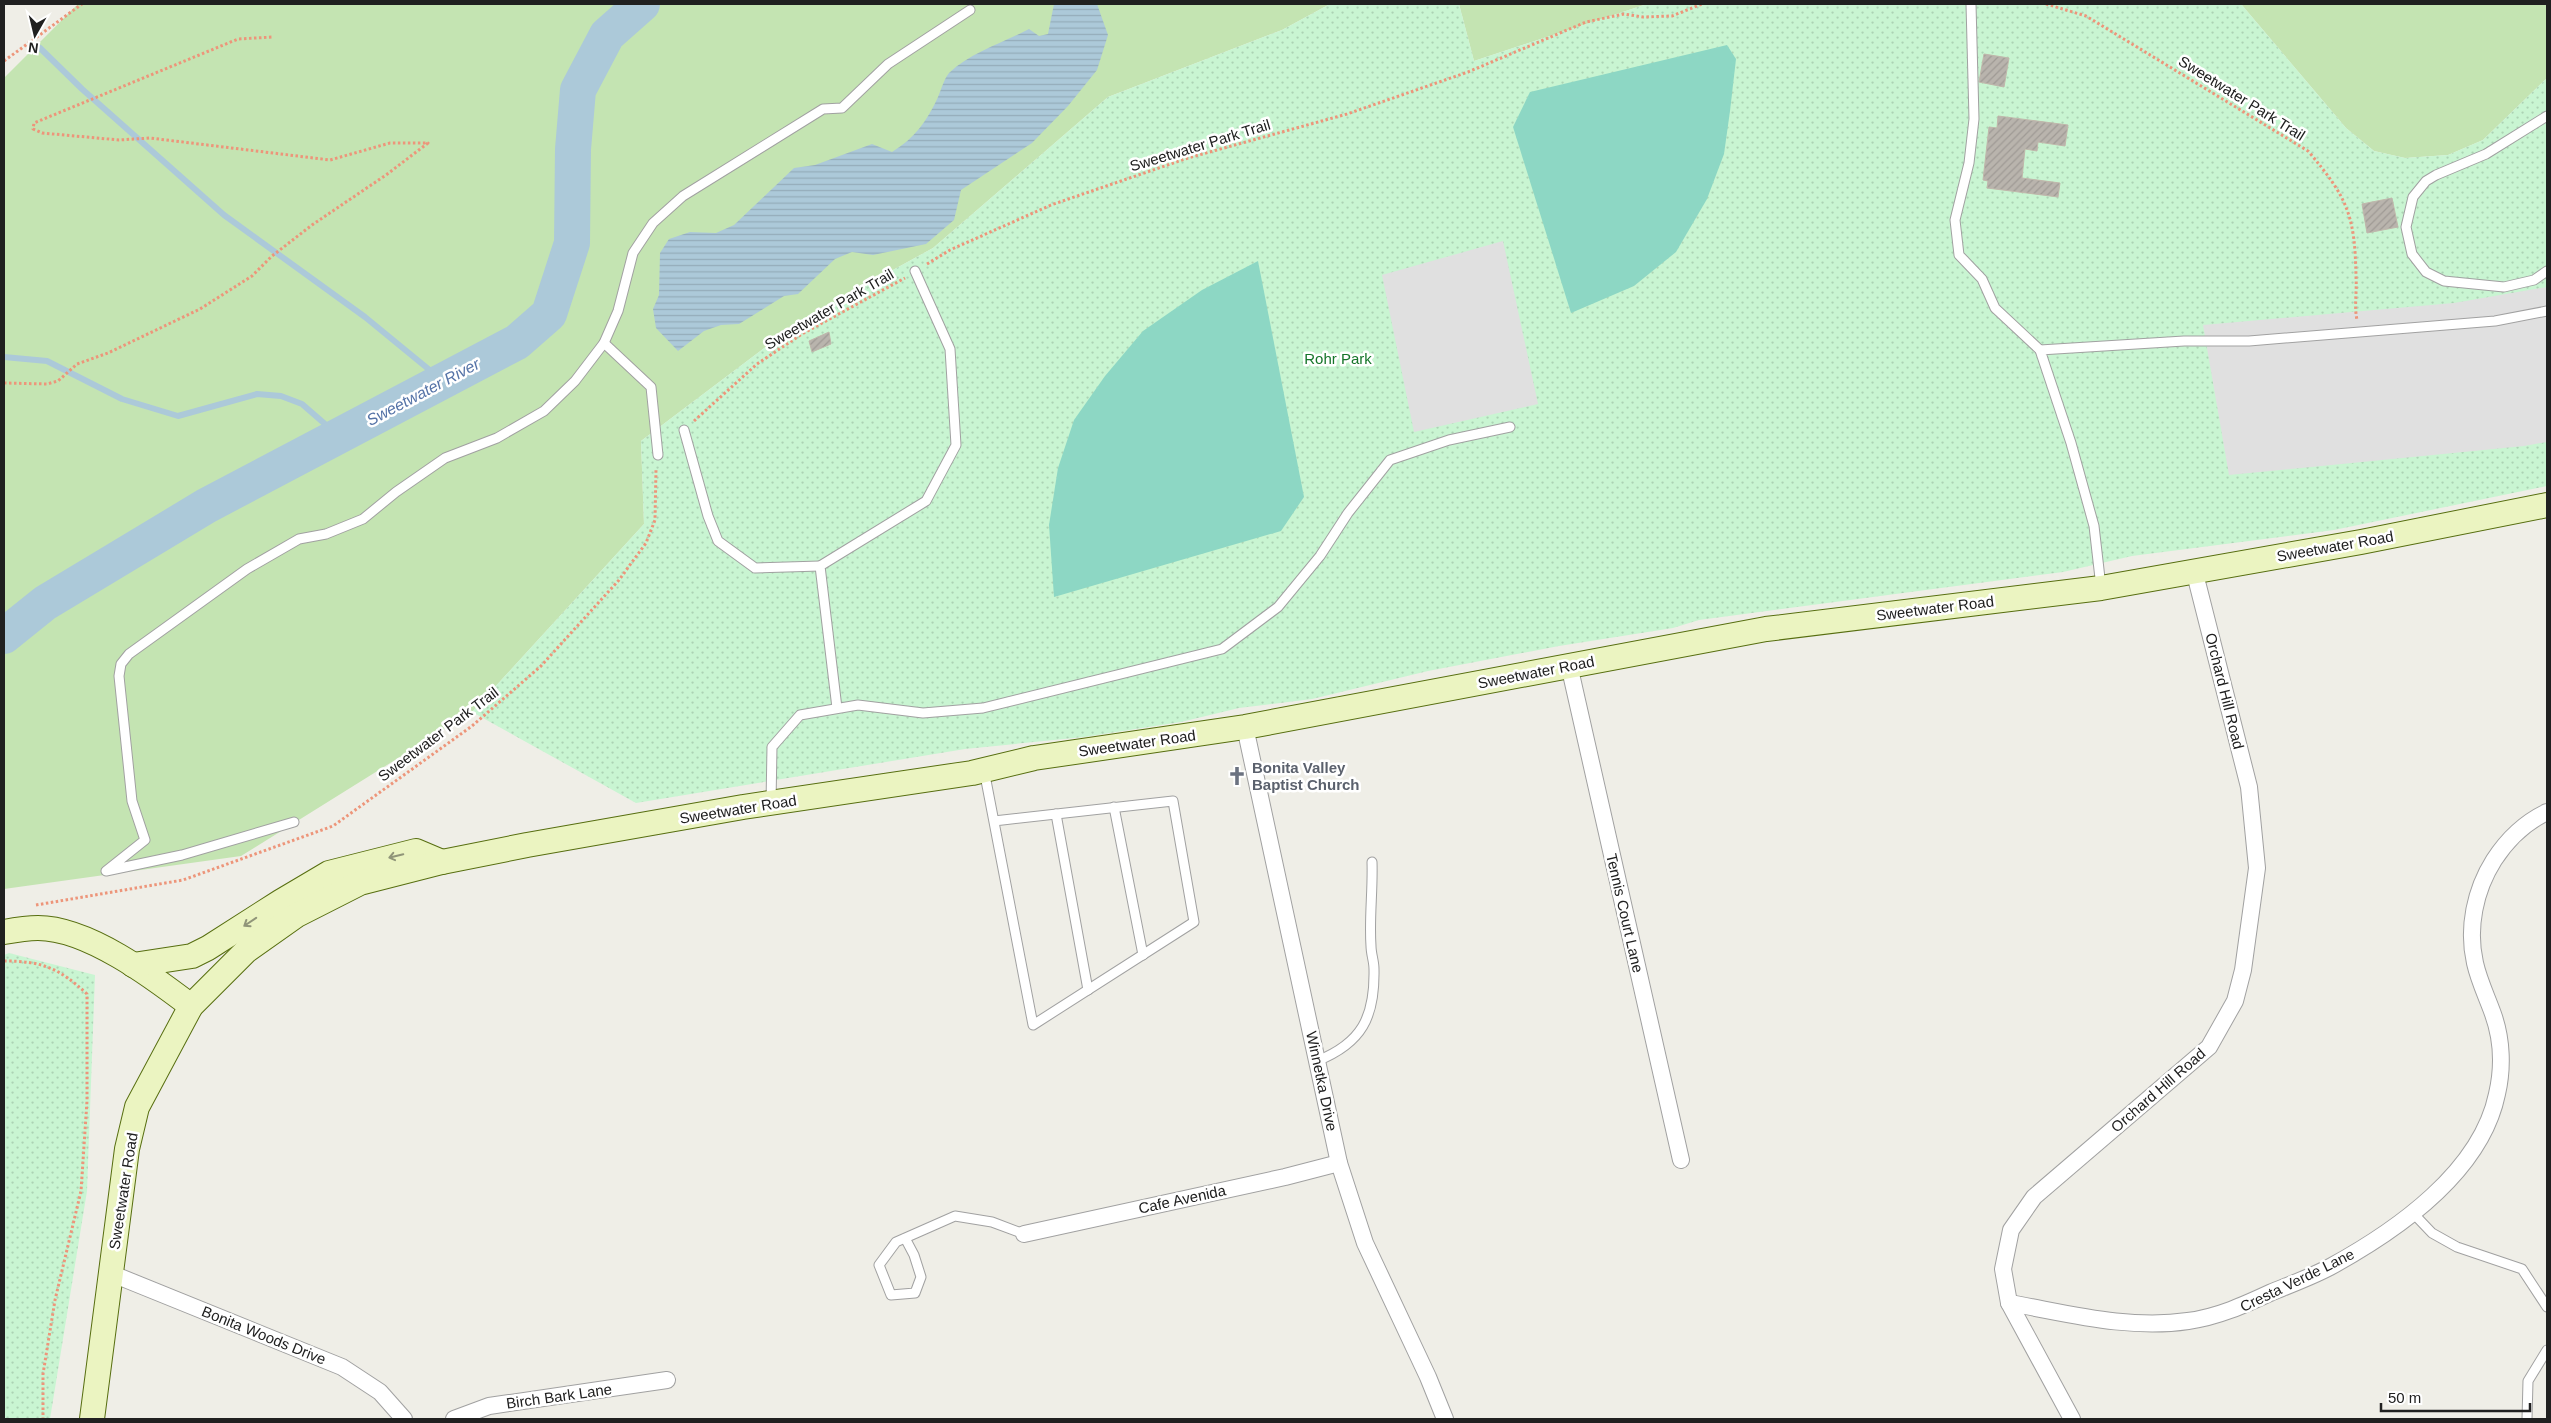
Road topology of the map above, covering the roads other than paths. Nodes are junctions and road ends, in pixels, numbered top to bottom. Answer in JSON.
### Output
{"nodes":[{"id":1,"x":1971,"y":4,"type":"edge"},
{"id":2,"x":970,"y":10,"type":"dead end"},
{"id":3,"x":2547,"y":116,"type":"edge"},
{"id":4,"x":915,"y":271,"type":"road end"},
{"id":5,"x":2547,"y":271,"type":"edge"},
{"id":6,"x":2547,"y":311,"type":"edge"},
{"id":7,"x":604,"y":343,"type":"junction"},
{"id":8,"x":2040,"y":350,"type":"junction"},
{"id":9,"x":1510,"y":428,"type":"dead end"},
{"id":10,"x":684,"y":430,"type":"road end"},
{"id":11,"x":658,"y":455,"type":"road end"},
{"id":12,"x":2547,"y":505,"type":"edge"},
{"id":13,"x":820,"y":566,"type":"junction"},
{"id":14,"x":2194,"y":570,"type":"junction"},
{"id":15,"x":2102,"y":588,"type":"junction"},
{"id":16,"x":1569,"y":665,"type":"junction"},
{"id":17,"x":837,"y":708,"type":"junction"},
{"id":18,"x":1245,"y":727,"type":"junction"},
{"id":19,"x":984,"y":770,"type":"junction"},
{"id":20,"x":771,"y":803,"type":"junction"},
{"id":21,"x":1114,"y":807,"type":"junction"},
{"id":22,"x":2547,"y":812,"type":"edge"},
{"id":23,"x":1056,"y":814,"type":"junction"},
{"id":24,"x":994,"y":821,"type":"junction"},
{"id":25,"x":294,"y":822,"type":"dead end"},
{"id":26,"x":442,"y":862,"type":"junction"},
{"id":27,"x":1372,"y":862,"type":"dead end"},
{"id":28,"x":4,"y":932,"type":"edge"},
{"id":29,"x":1143,"y":955,"type":"junction"},
{"id":30,"x":133,"y":965,"type":"junction"},
{"id":31,"x":1088,"y":990,"type":"junction"},
{"id":32,"x":191,"y":1006,"type":"junction"},
{"id":33,"x":1318,"y":1061,"type":"junction"},
{"id":34,"x":1681,"y":1160,"type":"dead end"},
{"id":35,"x":1339,"y":1163,"type":"junction"},
{"id":36,"x":2412,"y":1212,"type":"junction"},
{"id":37,"x":1024,"y":1234,"type":"joint"},
{"id":38,"x":905,"y":1238,"type":"junction"},
{"id":39,"x":110,"y":1273,"type":"junction"},
{"id":40,"x":2009,"y":1303,"type":"junction"},
{"id":41,"x":2547,"y":1307,"type":"edge"},
{"id":42,"x":2547,"y":1350,"type":"edge"},
{"id":43,"x":667,"y":1380,"type":"dead end"},
{"id":44,"x":92,"y":1419,"type":"edge"},
{"id":45,"x":404,"y":1419,"type":"edge"},
{"id":46,"x":454,"y":1419,"type":"edge"},
{"id":47,"x":1445,"y":1419,"type":"edge"},
{"id":48,"x":2072,"y":1419,"type":"edge"},
{"id":49,"x":2528,"y":1419,"type":"edge"}],
"edges":[{"from":1,"to":8,"type":"lane"},
{"from":2,"to":7,"type":"lane"},
{"from":3,"to":5,"type":"lane"},
{"from":4,"to":13,"type":"lane"},
{"from":6,"to":8,"type":"lane"},
{"from":7,"to":11,"type":"lane"},
{"from":7,"to":25,"type":"lane"},
{"from":8,"to":15,"type":"lane"},
{"from":9,"to":17,"type":"lane"},
{"from":10,"to":13,"type":"lane"},
{"from":12,"to":14,"type":"main road","name":"Sweetwater Road"},
{"from":13,"to":17,"type":"lane"},
{"from":14,"to":15,"type":"main road","name":"Sweetwater Road"},
{"from":14,"to":40,"type":"street","name":"Orchard Hill Road"},
{"from":15,"to":16,"type":"main road","name":"Sweetwater Road"},
{"from":16,"to":18,"type":"main road","name":"Sweetwater Road"},
{"from":16,"to":34,"type":"street","name":"Tennis Court Lane"},
{"from":17,"to":20,"type":"lane"},
{"from":18,"to":19,"type":"main road","name":"Sweetwater Road"},
{"from":18,"to":33,"type":"street","name":"Winnetka Drive"},
{"from":19,"to":20,"type":"main road","name":"Sweetwater Road"},
{"from":19,"to":24,"type":"lane"},
{"from":20,"to":26,"type":"main road","name":"Sweetwater Road"},
{"from":21,"to":23,"type":"lane"},
{"from":21,"to":29,"type":"lane"},
{"from":21,"to":29,"type":"lane"},
{"from":22,"to":36,"type":"street","name":"Cresta Verde Lane"},
{"from":23,"to":24,"type":"lane"},
{"from":23,"to":31,"type":"lane"},
{"from":24,"to":31,"type":"lane"},
{"from":26,"to":30,"type":"main road","one_way":true},
{"from":26,"to":32,"type":"main road","name":"Sweetwater Road"},
{"from":27,"to":33,"type":"lane"},
{"from":28,"to":30,"type":"main road"},
{"from":29,"to":31,"type":"lane"},
{"from":30,"to":32,"type":"main road"},
{"from":32,"to":39,"type":"main road","name":"Sweetwater Road"},
{"from":33,"to":35,"type":"street","name":"Winnetka Drive"},
{"from":35,"to":37,"type":"street","name":"Cafe Avenida"},
{"from":35,"to":47,"type":"street","name":"Winnetka Drive"},
{"from":36,"to":40,"type":"street","name":"Cresta Verde Lane"},
{"from":36,"to":41,"type":"lane"},
{"from":37,"to":38,"type":"lane"},
{"from":38,"to":38,"type":"lane"},
{"from":39,"to":44,"type":"main road","name":"Sweetwater Road"},
{"from":39,"to":45,"type":"street","name":"Bonita Woods Drive"},
{"from":40,"to":48,"type":"street","name":"Orchard Hill Road"},
{"from":42,"to":49,"type":"lane"},
{"from":43,"to":46,"type":"street","name":"Birch Bark Lane"}]}
